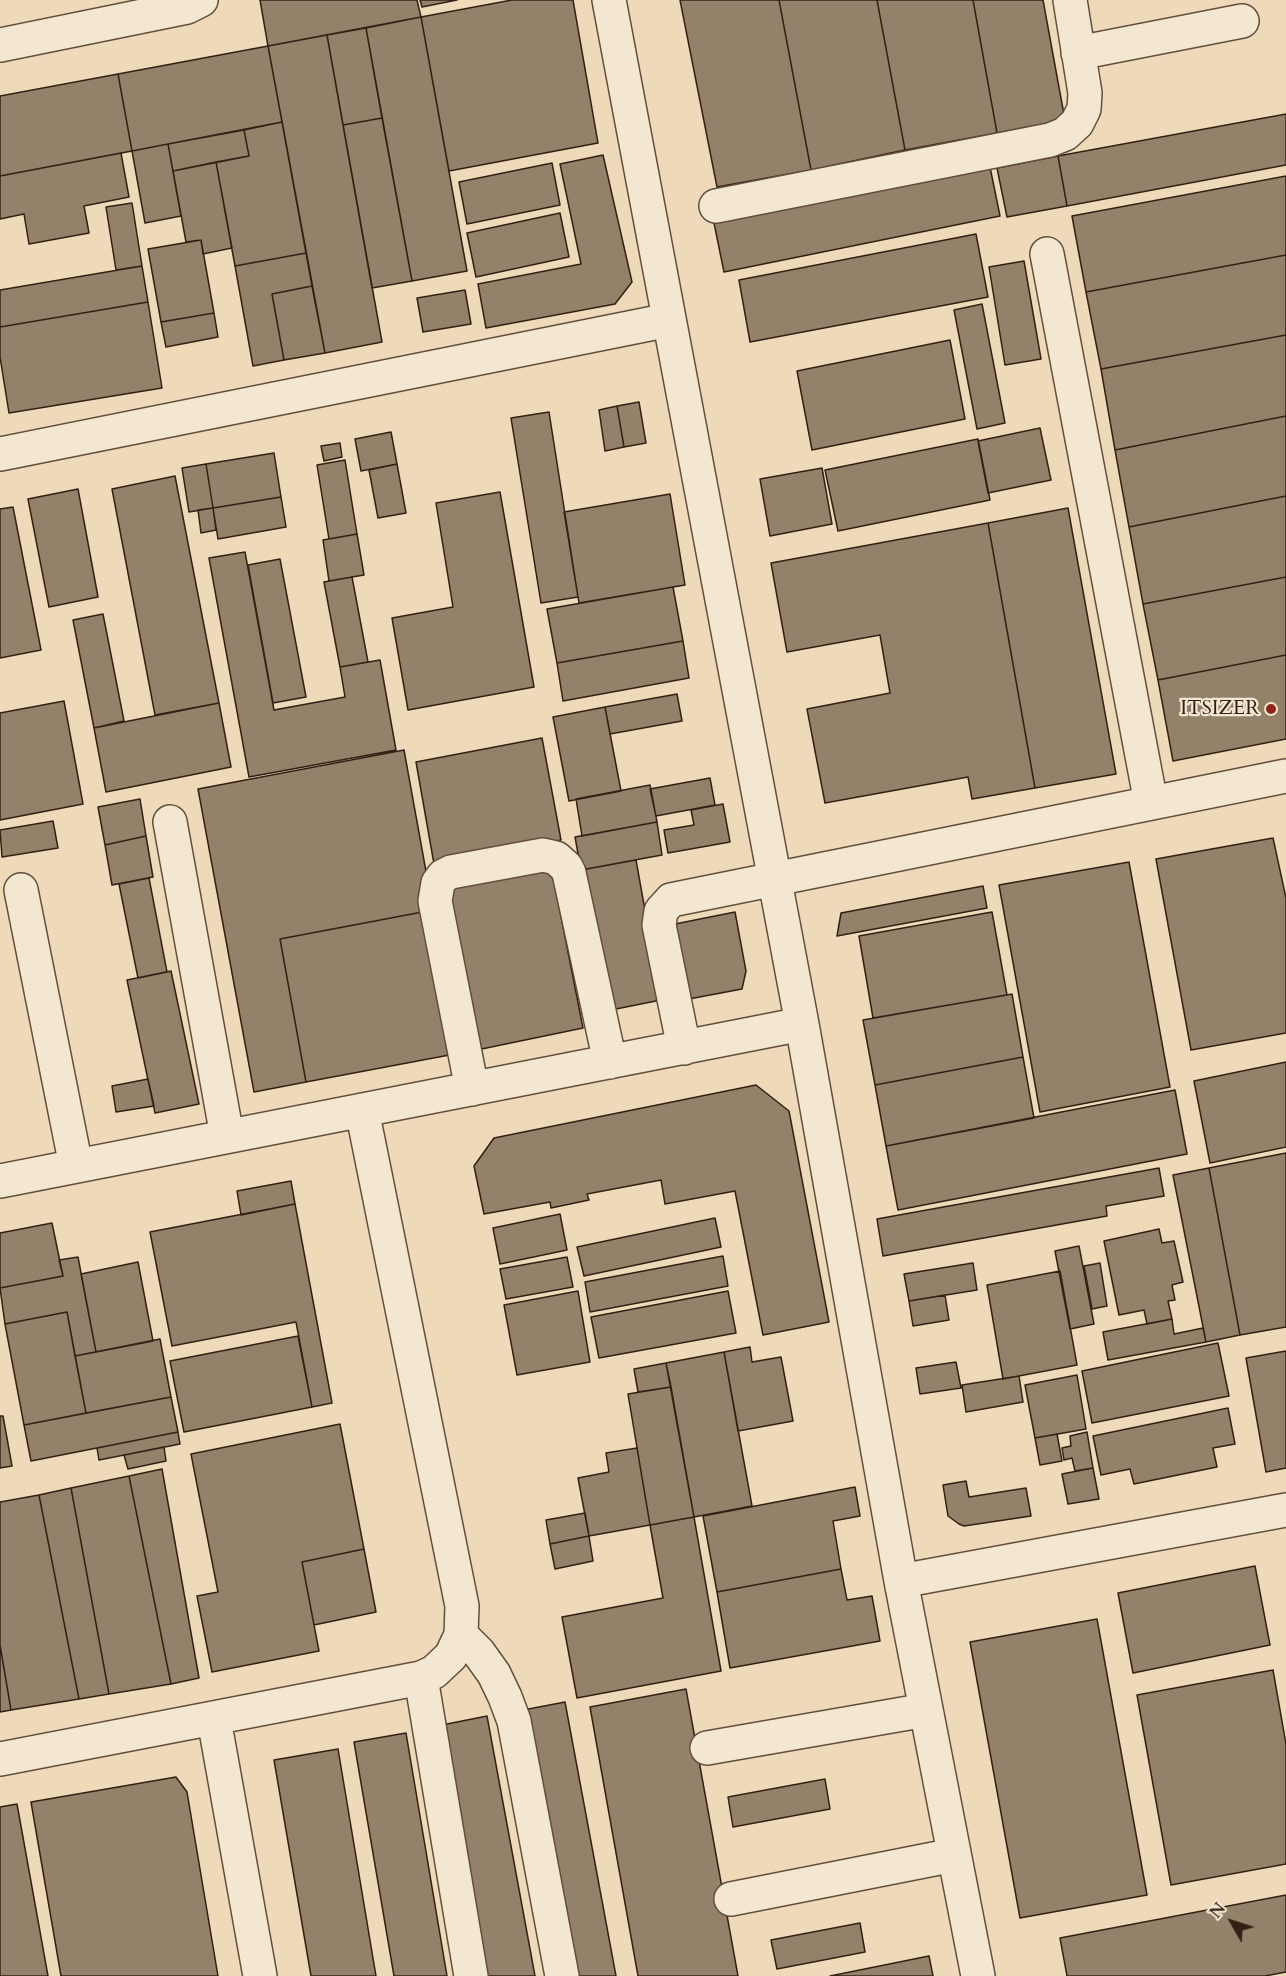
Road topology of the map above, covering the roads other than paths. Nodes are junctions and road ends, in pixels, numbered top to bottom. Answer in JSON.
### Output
{"nodes":[{"id":1,"x":201,"y":0,"type":"edge"},
{"id":2,"x":609,"y":0,"type":"edge"},
{"id":3,"x":1070,"y":0,"type":"edge"},
{"id":4,"x":1242,"y":21,"type":"dead end"},
{"id":5,"x":0,"y":45,"type":"edge"},
{"id":6,"x":1078,"y":53,"type":"junction"},
{"id":7,"x":717,"y":206,"type":"dead end"},
{"id":8,"x":1047,"y":254,"type":"dead end"},
{"id":9,"x":669,"y":320,"type":"junction"},
{"id":10,"x":0,"y":454,"type":"edge"},
{"id":11,"x":1286,"y":776,"type":"edge"},
{"id":12,"x":1151,"y":803,"type":"junction"},
{"id":13,"x":170,"y":822,"type":"dead end"},
{"id":14,"x":775,"y":879,"type":"junction"},
{"id":15,"x":21,"y":890,"type":"dead end"},
{"id":16,"x":802,"y":1024,"type":"junction"},
{"id":17,"x":684,"y":1047,"type":"junction"},
{"id":18,"x":610,"y":1062,"type":"junction"},
{"id":19,"x":472,"y":1089,"type":"junction"},
{"id":20,"x":362,"y":1110,"type":"junction"},
{"id":21,"x":227,"y":1136,"type":"junction"},
{"id":22,"x":76,"y":1166,"type":"junction"},
{"id":23,"x":0,"y":1180,"type":"edge"},
{"id":24,"x":1286,"y":1510,"type":"edge"},
{"id":25,"x":901,"y":1581,"type":"junction"},
{"id":26,"x":461,"y":1635,"type":"junction"},
{"id":27,"x":421,"y":1678,"type":"junction"},
{"id":28,"x":926,"y":1710,"type":"junction"},
{"id":29,"x":214,"y":1719,"type":"junction"},
{"id":30,"x":707,"y":1748,"type":"dead end"},
{"id":31,"x":0,"y":1759,"type":"edge"},
{"id":32,"x":954,"y":1855,"type":"junction"},
{"id":33,"x":731,"y":1899,"type":"dead end"},
{"id":34,"x":260,"y":1976,"type":"edge"},
{"id":35,"x":471,"y":1976,"type":"edge"},
{"id":36,"x":562,"y":1976,"type":"edge"},
{"id":37,"x":978,"y":1976,"type":"edge"}],
"edges":[{"from":1,"to":5,"type":"lane"},
{"from":2,"to":9,"type":"lane"},
{"from":3,"to":6,"type":"lane"},
{"from":4,"to":6,"type":"lane"},
{"from":6,"to":7,"type":"lane"},
{"from":8,"to":12,"type":"lane"},
{"from":9,"to":10,"type":"lane"},
{"from":9,"to":14,"type":"lane"},
{"from":11,"to":12,"type":"lane"},
{"from":12,"to":14,"type":"lane"},
{"from":13,"to":21,"type":"lane"},
{"from":14,"to":16,"type":"lane"},
{"from":14,"to":17,"type":"lane"},
{"from":15,"to":22,"type":"lane"},
{"from":16,"to":17,"type":"lane"},
{"from":16,"to":25,"type":"lane"},
{"from":17,"to":18,"type":"lane"},
{"from":18,"to":19,"type":"lane"},
{"from":18,"to":19,"type":"lane"},
{"from":19,"to":20,"type":"lane"},
{"from":20,"to":21,"type":"lane"},
{"from":20,"to":26,"type":"lane"},
{"from":21,"to":22,"type":"lane"},
{"from":22,"to":23,"type":"lane"},
{"from":24,"to":25,"type":"lane"},
{"from":25,"to":28,"type":"lane"},
{"from":26,"to":27,"type":"lane"},
{"from":26,"to":36,"type":"lane"},
{"from":27,"to":29,"type":"lane"},
{"from":27,"to":35,"type":"lane"},
{"from":28,"to":30,"type":"lane"},
{"from":28,"to":32,"type":"lane"},
{"from":29,"to":31,"type":"lane"},
{"from":29,"to":34,"type":"lane"},
{"from":32,"to":33,"type":"lane"},
{"from":32,"to":37,"type":"lane"}]}
